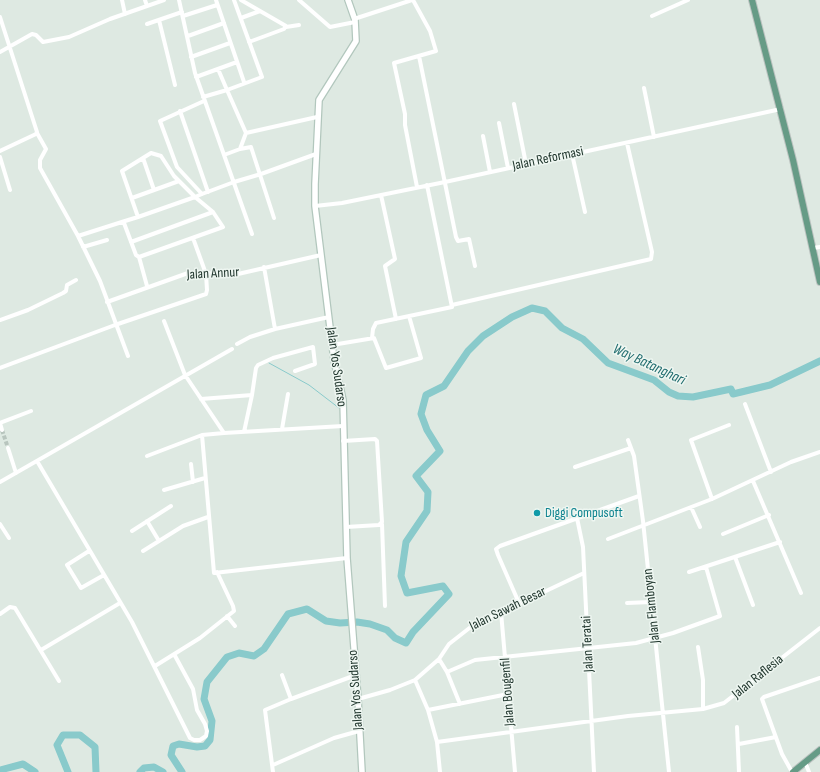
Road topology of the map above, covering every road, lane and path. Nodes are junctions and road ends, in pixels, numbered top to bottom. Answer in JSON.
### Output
{"nodes":[{"id":1,"x":122,"y":0,"type":"edge"},
{"id":2,"x":145,"y":0,"type":"edge"},
{"id":3,"x":164,"y":0,"type":"edge"},
{"id":4,"x":179,"y":0,"type":"edge"},
{"id":5,"x":234,"y":0,"type":"edge"},
{"id":6,"x":241,"y":0,"type":"edge"},
{"id":7,"x":299,"y":0,"type":"edge"},
{"id":8,"x":348,"y":0,"type":"edge"},
{"id":9,"x":413,"y":0,"type":"edge"},
{"id":10,"x":688,"y":0,"type":"edge"},
{"id":11,"x":752,"y":0,"type":"edge"},
{"id":12,"x":216,"y":2,"type":"edge"},
{"id":13,"x":147,"y":6,"type":"junction"},
{"id":14,"x":260,"y":11,"type":"junction"},
{"id":15,"x":125,"y":14,"type":"junction"},
{"id":16,"x":183,"y":14,"type":"junction"},
{"id":17,"x":0,"y":16,"type":"edge"},
{"id":18,"x":652,"y":16,"type":"dead end"},
{"id":19,"x":241,"y":18,"type":"junction"},
{"id":20,"x":159,"y":20,"type":"junction"},
{"id":21,"x":355,"y":20,"type":"junction"},
{"id":22,"x":224,"y":23,"type":"junction"},
{"id":23,"x":147,"y":24,"type":"dead end"},
{"id":24,"x":300,"y":25,"type":"dead end"},
{"id":25,"x":286,"y":27,"type":"junction"},
{"id":26,"x":188,"y":36,"type":"junction"},
{"id":27,"x":249,"y":42,"type":"junction"},
{"id":28,"x":230,"y":44,"type":"junction"},
{"id":29,"x":10,"y":46,"type":"junction"},
{"id":30,"x":0,"y":52,"type":"edge"},
{"id":31,"x":419,"y":56,"type":"junction"},
{"id":32,"x":191,"y":57,"type":"junction"},
{"id":33,"x":237,"y":62,"type":"junction"},
{"id":34,"x":218,"y":69,"type":"junction"},
{"id":35,"x":196,"y":78,"type":"junction"},
{"id":36,"x":244,"y":82,"type":"junction"},
{"id":37,"x":175,"y":85,"type":"dead end"},
{"id":38,"x":644,"y":88,"type":"dead end"},
{"id":39,"x":227,"y":90,"type":"junction"},
{"id":40,"x":204,"y":99,"type":"junction"},
{"id":41,"x":514,"y":104,"type":"dead end"},
{"id":42,"x":781,"y":109,"type":"junction"},
{"id":43,"x":180,"y":111,"type":"junction"},
{"id":44,"x":317,"y":117,"type":"junction"},
{"id":45,"x":499,"y":123,"type":"dead end"},
{"id":46,"x":37,"y":132,"type":"junction"},
{"id":47,"x":246,"y":133,"type":"junction"},
{"id":48,"x":483,"y":136,"type":"dead end"},
{"id":49,"x":654,"y":137,"type":"junction"},
{"id":50,"x":627,"y":143,"type":"junction"},
{"id":51,"x":240,"y":148,"type":"junction"},
{"id":52,"x":0,"y":151,"type":"edge"},
{"id":53,"x":316,"y":154,"type":"junction"},
{"id":54,"x":572,"y":154,"type":"junction"},
{"id":55,"x":224,"y":155,"type":"junction"},
{"id":56,"x":0,"y":157,"type":"edge"},
{"id":57,"x":143,"y":158,"type":"junction"},
{"id":58,"x":526,"y":164,"type":"junction"},
{"id":59,"x":508,"y":168,"type":"junction"},
{"id":60,"x":490,"y":172,"type":"junction"},
{"id":61,"x":261,"y":174,"type":"junction"},
{"id":62,"x":179,"y":181,"type":"junction"},
{"id":63,"x":234,"y":182,"type":"junction"},
{"id":64,"x":445,"y":182,"type":"junction"},
{"id":65,"x":427,"y":185,"type":"junction"},
{"id":66,"x":417,"y":187,"type":"junction"},
{"id":67,"x":10,"y":190,"type":"dead end"},
{"id":68,"x":154,"y":190,"type":"junction"},
{"id":69,"x":208,"y":192,"type":"junction"},
{"id":70,"x":202,"y":194,"type":"junction"},
{"id":71,"x":381,"y":194,"type":"junction"},
{"id":72,"x":195,"y":197,"type":"junction"},
{"id":73,"x":132,"y":198,"type":"junction"},
{"id":74,"x":315,"y":206,"type":"junction"},
{"id":75,"x":213,"y":212,"type":"junction"},
{"id":76,"x":585,"y":212,"type":"dead end"},
{"id":77,"x":138,"y":217,"type":"junction"},
{"id":78,"x":274,"y":218,"type":"dead end"},
{"id":79,"x":125,"y":221,"type":"junction"},
{"id":80,"x":252,"y":234,"type":"dead end"},
{"id":81,"x":78,"y":236,"type":"junction"},
{"id":82,"x":193,"y":238,"type":"junction"},
{"id":83,"x":107,"y":240,"type":"dead end"},
{"id":84,"x":131,"y":242,"type":"junction"},
{"id":85,"x":83,"y":247,"type":"junction"},
{"id":86,"x":820,"y":247,"type":"edge"},
{"id":87,"x":813,"y":248,"type":"junction"},
{"id":88,"x":321,"y":256,"type":"junction"},
{"id":89,"x":139,"y":257,"type":"junction"},
{"id":90,"x":475,"y":266,"type":"dead end"},
{"id":91,"x":264,"y":268,"type":"junction"},
{"id":92,"x":206,"y":274,"type":"junction"},
{"id":93,"x":76,"y":280,"type":"dead end"},
{"id":94,"x":820,"y":282,"type":"edge"},
{"id":95,"x":147,"y":286,"type":"junction"},
{"id":96,"x":107,"y":302,"type":"junction"},
{"id":97,"x":452,"y":305,"type":"junction"},
{"id":98,"x":329,"y":316,"type":"junction"},
{"id":99,"x":409,"y":316,"type":"junction"},
{"id":100,"x":396,"y":319,"type":"junction"},
{"id":101,"x":0,"y":320,"type":"edge"},
{"id":102,"x":164,"y":321,"type":"dead end"},
{"id":103,"x":115,"y":325,"type":"junction"},
{"id":104,"x":276,"y":330,"type":"junction"},
{"id":105,"x":372,"y":338,"type":"junction"},
{"id":106,"x":237,"y":344,"type":"dead end"},
{"id":107,"x":332,"y":345,"type":"junction"},
{"id":108,"x":232,"y":349,"type":"dead end"},
{"id":109,"x":128,"y":356,"type":"dead end"},
{"id":110,"x":0,"y":368,"type":"edge"},
{"id":111,"x":295,"y":370,"type":"dead end"},
{"id":112,"x":185,"y":375,"type":"junction"},
{"id":113,"x":288,"y":394,"type":"dead end"},
{"id":114,"x":252,"y":395,"type":"junction"},
{"id":115,"x":201,"y":399,"type":"junction"},
{"id":116,"x":745,"y":404,"type":"dead end"},
{"id":117,"x":30,"y":411,"type":"dead end"},
{"id":118,"x":0,"y":423,"type":"edge"},
{"id":119,"x":729,"y":425,"type":"dead end"},
{"id":120,"x":343,"y":426,"type":"junction"},
{"id":121,"x":282,"y":429,"type":"junction"},
{"id":122,"x":2,"y":430,"type":"dead end"},
{"id":123,"x":244,"y":432,"type":"junction"},
{"id":124,"x":224,"y":433,"type":"junction"},
{"id":125,"x":202,"y":435,"type":"junction"},
{"id":126,"x":628,"y":440,"type":"dead end"},
{"id":127,"x":343,"y":441,"type":"junction"},
{"id":128,"x":8,"y":448,"type":"tunnel mouth"},
{"id":129,"x":631,"y":448,"type":"junction"},
{"id":130,"x":820,"y":452,"type":"edge"},
{"id":131,"x":147,"y":456,"type":"dead end"},
{"id":132,"x":37,"y":461,"type":"junction"},
{"id":133,"x":191,"y":464,"type":"dead end"},
{"id":134,"x":575,"y":467,"type":"dead end"},
{"id":135,"x":771,"y":472,"type":"junction"},
{"id":136,"x":16,"y":473,"type":"junction"},
{"id":137,"x":205,"y":478,"type":"junction"},
{"id":138,"x":753,"y":481,"type":"junction"},
{"id":139,"x":0,"y":482,"type":"edge"},
{"id":140,"x":193,"y":482,"type":"junction"},
{"id":141,"x":164,"y":490,"type":"dead end"},
{"id":142,"x":639,"y":496,"type":"junction"},
{"id":143,"x":712,"y":499,"type":"junction"},
{"id":144,"x":171,"y":506,"type":"dead end"},
{"id":145,"x":691,"y":507,"type":"junction"},
{"id":146,"x":208,"y":516,"type":"junction"},
{"id":147,"x":768,"y":516,"type":"junction"},
{"id":148,"x":577,"y":518,"type":"junction"},
{"id":149,"x":147,"y":521,"type":"junction"},
{"id":150,"x":0,"y":524,"type":"edge"},
{"id":151,"x":382,"y":524,"type":"junction"},
{"id":152,"x":643,"y":525,"type":"junction"},
{"id":153,"x":346,"y":527,"type":"junction"},
{"id":154,"x":700,"y":527,"type":"dead end"},
{"id":155,"x":132,"y":531,"type":"dead end"},
{"id":156,"x":723,"y":534,"type":"dead end"},
{"id":157,"x":9,"y":538,"type":"dead end"},
{"id":158,"x":608,"y":539,"type":"dead end"},
{"id":159,"x":160,"y":541,"type":"junction"},
{"id":160,"x":780,"y":542,"type":"junction"},
{"id":161,"x":89,"y":551,"type":"junction"},
{"id":162,"x":143,"y":551,"type":"dead end"},
{"id":163,"x":735,"y":557,"type":"junction"},
{"id":164,"x":347,"y":558,"type":"junction"},
{"id":165,"x":706,"y":567,"type":"junction"},
{"id":166,"x":216,"y":572,"type":"junction"},
{"id":167,"x":689,"y":572,"type":"dead end"},
{"id":168,"x":584,"y":573,"type":"junction"},
{"id":169,"x":104,"y":576,"type":"junction"},
{"id":170,"x":801,"y":593,"type":"dead end"},
{"id":171,"x":651,"y":602,"type":"junction"},
{"id":172,"x":120,"y":603,"type":"junction"},
{"id":173,"x":519,"y":603,"type":"junction"},
{"id":174,"x":627,"y":603,"type":"dead end"},
{"id":175,"x":753,"y":605,"type":"dead end"},
{"id":176,"x":385,"y":606,"type":"dead end"},
{"id":177,"x":501,"y":612,"type":"junction"},
{"id":178,"x":0,"y":614,"type":"edge"},
{"id":179,"x":227,"y":616,"type":"junction"},
{"id":180,"x":235,"y":626,"type":"dead end"},
{"id":181,"x":820,"y":628,"type":"edge"},
{"id":182,"x":656,"y":639,"type":"junction"},
{"id":183,"x":589,"y":647,"type":"junction"},
{"id":184,"x":698,"y":647,"type":"dead end"},
{"id":185,"x":40,"y":650,"type":"junction"},
{"id":186,"x":174,"y":654,"type":"junction"},
{"id":187,"x":505,"y":656,"type":"junction"},
{"id":188,"x":439,"y":659,"type":"junction"},
{"id":189,"x":155,"y":666,"type":"junction"},
{"id":190,"x":447,"y":672,"type":"junction"},
{"id":191,"x":282,"y":675,"type":"dead end"},
{"id":192,"x":356,"y":675,"type":"junction"},
{"id":193,"x":820,"y":678,"type":"edge"},
{"id":194,"x":415,"y":680,"type":"junction"},
{"id":195,"x":59,"y":681,"type":"dead end"},
{"id":196,"x":508,"y":694,"type":"junction"},
{"id":197,"x":291,"y":699,"type":"junction"},
{"id":198,"x":358,"y":699,"type":"junction"},
{"id":199,"x":460,"y":704,"type":"junction"},
{"id":200,"x":703,"y":709,"type":"junction"},
{"id":201,"x":428,"y":710,"type":"junction"},
{"id":202,"x":664,"y":712,"type":"junction"},
{"id":203,"x":593,"y":720,"type":"junction"},
{"id":204,"x":737,"y":727,"type":"dead end"},
{"id":205,"x":359,"y":730,"type":"junction"},
{"id":206,"x":511,"y":732,"type":"junction"},
{"id":207,"x":776,"y":738,"type":"junction"},
{"id":208,"x":437,"y":742,"type":"junction"},
{"id":209,"x":739,"y":744,"type":"junction"},
{"id":210,"x":820,"y":750,"type":"edge"},
{"id":211,"x":805,"y":762,"type":"junction"},
{"id":212,"x":272,"y":765,"type":"junction"},
{"id":213,"x":273,"y":772,"type":"edge"},
{"id":214,"x":362,"y":772,"type":"edge"},
{"id":215,"x":440,"y":772,"type":"edge"},
{"id":216,"x":515,"y":772,"type":"edge"},
{"id":217,"x":594,"y":772,"type":"edge"},
{"id":218,"x":669,"y":772,"type":"edge"},
{"id":219,"x":739,"y":772,"type":"edge"},
{"id":220,"x":792,"y":772,"type":"edge"},
{"id":221,"x":809,"y":772,"type":"edge"}],
"edges":[{"from":1,"to":15,"type":"street"},
{"from":2,"to":13,"type":"street"},
{"from":3,"to":13,"type":"street"},
{"from":4,"to":16,"type":"street"},
{"from":5,"to":19,"type":"street"},
{"from":6,"to":14,"type":"street"},
{"from":7,"to":21,"type":"street"},
{"from":8,"to":21,"type":"street","name":"Jalan Yos Sudarso"},
{"from":9,"to":21,"type":"street"},
{"from":9,"to":31,"type":"street"},
{"from":10,"to":18,"type":"street"},
{"from":11,"to":42,"type":"main road"},
{"from":12,"to":16,"type":"street"},
{"from":12,"to":22,"type":"street"},
{"from":13,"to":15,"type":"street"},
{"from":14,"to":19,"type":"street"},
{"from":14,"to":25,"type":"street"},
{"from":15,"to":29,"type":"street"},
{"from":16,"to":20,"type":"street"},
{"from":16,"to":26,"type":"street"},
{"from":17,"to":29,"type":"street"},
{"from":19,"to":27,"type":"street"},
{"from":20,"to":23,"type":"street"},
{"from":20,"to":37,"type":"street"},
{"from":21,"to":44,"type":"street","name":"Jalan Yos Sudarso"},
{"from":22,"to":26,"type":"street"},
{"from":22,"to":28,"type":"street"},
{"from":24,"to":25,"type":"street"},
{"from":25,"to":27,"type":"street"},
{"from":26,"to":32,"type":"street"},
{"from":27,"to":36,"type":"street"},
{"from":28,"to":32,"type":"street"},
{"from":28,"to":33,"type":"street"},
{"from":29,"to":30,"type":"street"},
{"from":29,"to":46,"type":"street"},
{"from":31,"to":64,"type":"street"},
{"from":31,"to":66,"type":"street"},
{"from":32,"to":35,"type":"street"},
{"from":33,"to":34,"type":"street"},
{"from":33,"to":36,"type":"street"},
{"from":34,"to":35,"type":"street"},
{"from":34,"to":39,"type":"street"},
{"from":35,"to":40,"type":"street"},
{"from":36,"to":39,"type":"street"},
{"from":38,"to":49,"type":"street"},
{"from":39,"to":40,"type":"street"},
{"from":39,"to":47,"type":"street"},
{"from":40,"to":43,"type":"street"},
{"from":40,"to":55,"type":"street"},
{"from":41,"to":58,"type":"street"},
{"from":42,"to":49,"type":"street","name":"Jalan Reformasi"},
{"from":42,"to":87,"type":"main road"},
{"from":43,"to":69,"type":"street"},
{"from":43,"to":70,"type":"street"},
{"from":44,"to":47,"type":"street"},
{"from":44,"to":53,"type":"street","name":"Jalan Yos Sudarso"},
{"from":45,"to":59,"type":"street"},
{"from":46,"to":52,"type":"street"},
{"from":46,"to":81,"type":"street"},
{"from":47,"to":51,"type":"street"},
{"from":48,"to":60,"type":"street"},
{"from":49,"to":50,"type":"street","name":"Jalan Reformasi"},
{"from":50,"to":54,"type":"street","name":"Jalan Reformasi"},
{"from":50,"to":97,"type":"street"},
{"from":51,"to":55,"type":"street"},
{"from":51,"to":61,"type":"street"},
{"from":53,"to":61,"type":"street"},
{"from":53,"to":74,"type":"street","name":"Jalan Yos Sudarso"},
{"from":54,"to":58,"type":"street","name":"Jalan Reformasi"},
{"from":54,"to":76,"type":"street"},
{"from":55,"to":63,"type":"street"},
{"from":56,"to":67,"type":"street"},
{"from":57,"to":62,"type":"street"},
{"from":57,"to":68,"type":"street"},
{"from":57,"to":73,"type":"street"},
{"from":58,"to":59,"type":"street","name":"Jalan Reformasi"},
{"from":59,"to":60,"type":"street","name":"Jalan Reformasi"},
{"from":60,"to":64,"type":"street","name":"Jalan Reformasi"},
{"from":61,"to":63,"type":"street"},
{"from":61,"to":78,"type":"street"},
{"from":62,"to":68,"type":"street"},
{"from":62,"to":72,"type":"street"},
{"from":63,"to":69,"type":"street"},
{"from":63,"to":80,"type":"street"},
{"from":64,"to":65,"type":"street","name":"Jalan Reformasi"},
{"from":64,"to":90,"type":"street"},
{"from":65,"to":66,"type":"street","name":"Jalan Reformasi"},
{"from":65,"to":97,"type":"street"},
{"from":66,"to":71,"type":"street","name":"Jalan Reformasi"},
{"from":68,"to":73,"type":"street"},
{"from":69,"to":70,"type":"street"},
{"from":70,"to":72,"type":"street"},
{"from":71,"to":74,"type":"street","name":"Jalan Reformasi"},
{"from":71,"to":100,"type":"street"},
{"from":72,"to":75,"type":"street"},
{"from":72,"to":77,"type":"street"},
{"from":73,"to":77,"type":"street"},
{"from":74,"to":88,"type":"street","name":"Jalan Yos Sudarso"},
{"from":75,"to":82,"type":"street"},
{"from":75,"to":84,"type":"street"},
{"from":77,"to":79,"type":"street"},
{"from":79,"to":81,"type":"street"},
{"from":79,"to":84,"type":"street"},
{"from":81,"to":85,"type":"street"},
{"from":82,"to":89,"type":"street"},
{"from":82,"to":92,"type":"street"},
{"from":83,"to":85,"type":"street"},
{"from":84,"to":89,"type":"street"},
{"from":85,"to":96,"type":"street"},
{"from":86,"to":87,"type":"street"},
{"from":87,"to":94,"type":"main road"},
{"from":88,"to":91,"type":"street","name":"Jalan Annur"},
{"from":88,"to":98,"type":"street","name":"Jalan Yos Sudarso"},
{"from":89,"to":95,"type":"street"},
{"from":91,"to":92,"type":"street","name":"Jalan Annur"},
{"from":91,"to":104,"type":"street"},
{"from":92,"to":95,"type":"street","name":"Jalan Annur"},
{"from":92,"to":103,"type":"street"},
{"from":93,"to":101,"type":"street"},
{"from":95,"to":96,"type":"street","name":"Jalan Annur"},
{"from":96,"to":103,"type":"street"},
{"from":97,"to":99,"type":"street"},
{"from":98,"to":104,"type":"street"},
{"from":98,"to":107,"type":"street","name":"Jalan Yos Sudarso"},
{"from":99,"to":100,"type":"street"},
{"from":99,"to":105,"type":"street"},
{"from":100,"to":105,"type":"street"},
{"from":102,"to":112,"type":"street"},
{"from":103,"to":109,"type":"street"},
{"from":103,"to":110,"type":"street"},
{"from":104,"to":106,"type":"street"},
{"from":105,"to":107,"type":"street"},
{"from":107,"to":120,"type":"street","name":"Jalan Yos Sudarso"},
{"from":108,"to":112,"type":"street"},
{"from":111,"to":114,"type":"street"},
{"from":112,"to":115,"type":"street"},
{"from":112,"to":132,"type":"street"},
{"from":113,"to":121,"type":"street"},
{"from":114,"to":115,"type":"street"},
{"from":114,"to":123,"type":"street"},
{"from":115,"to":124,"type":"street"},
{"from":116,"to":135,"type":"street"},
{"from":117,"to":118,"type":"street"},
{"from":118,"to":122,"type":"street"},
{"from":119,"to":143,"type":"street"},
{"from":120,"to":121,"type":"street"},
{"from":120,"to":127,"type":"street","name":"Jalan Yos Sudarso"},
{"from":121,"to":123,"type":"street"},
{"from":123,"to":124,"type":"street"},
{"from":124,"to":125,"type":"street"},
{"from":125,"to":131,"type":"street"},
{"from":125,"to":137,"type":"street"},
{"from":126,"to":129,"type":"street","name":"Jalan Flamboyan"},
{"from":127,"to":151,"type":"street"},
{"from":127,"to":153,"type":"street","name":"Jalan Yos Sudarso"},
{"from":128,"to":136,"type":"street"},
{"from":129,"to":134,"type":"street"},
{"from":129,"to":142,"type":"street","name":"Jalan Flamboyan"},
{"from":130,"to":135,"type":"street"},
{"from":132,"to":136,"type":"street"},
{"from":132,"to":161,"type":"street"},
{"from":133,"to":140,"type":"street"},
{"from":135,"to":138,"type":"street"},
{"from":136,"to":139,"type":"street"},
{"from":137,"to":140,"type":"street"},
{"from":137,"to":146,"type":"street"},
{"from":138,"to":143,"type":"street"},
{"from":138,"to":147,"type":"street"},
{"from":140,"to":141,"type":"street"},
{"from":142,"to":148,"type":"street"},
{"from":142,"to":152,"type":"street","name":"Jalan Flamboyan"},
{"from":143,"to":145,"type":"street"},
{"from":144,"to":149,"type":"street"},
{"from":145,"to":152,"type":"street"},
{"from":145,"to":154,"type":"street"},
{"from":146,"to":159,"type":"street"},
{"from":146,"to":166,"type":"street"},
{"from":147,"to":156,"type":"street"},
{"from":147,"to":160,"type":"street"},
{"from":148,"to":168,"type":"street","name":"Jalan Teratai"},
{"from":148,"to":173,"type":"street"},
{"from":149,"to":155,"type":"street"},
{"from":149,"to":159,"type":"street"},
{"from":150,"to":157,"type":"street"},
{"from":151,"to":153,"type":"street"},
{"from":151,"to":176,"type":"street"},
{"from":152,"to":158,"type":"street"},
{"from":152,"to":171,"type":"street","name":"Jalan Flamboyan"},
{"from":153,"to":164,"type":"street","name":"Jalan Yos Sudarso"},
{"from":159,"to":162,"type":"street"},
{"from":160,"to":163,"type":"street"},
{"from":160,"to":170,"type":"street"},
{"from":161,"to":169,"type":"street"},
{"from":161,"to":169,"type":"street"},
{"from":163,"to":165,"type":"street"},
{"from":163,"to":175,"type":"street"},
{"from":164,"to":166,"type":"street"},
{"from":164,"to":192,"type":"street","name":"Jalan Yos Sudarso"},
{"from":165,"to":167,"type":"street"},
{"from":165,"to":182,"type":"street"},
{"from":166,"to":179,"type":"street"},
{"from":168,"to":173,"type":"street","name":"Jalan Sawah Besar"},
{"from":168,"to":183,"type":"street","name":"Jalan Teratai"},
{"from":169,"to":172,"type":"street"},
{"from":171,"to":174,"type":"street"},
{"from":171,"to":182,"type":"street","name":"Jalan Flamboyan"},
{"from":172,"to":185,"type":"street"},
{"from":172,"to":189,"type":"street"},
{"from":173,"to":177,"type":"street","name":"Jalan Sawah Besar"},
{"from":177,"to":187,"type":"street","name":"Jalan Bougenfil"},
{"from":177,"to":188,"type":"street","name":"Jalan Sawah Besar"},
{"from":178,"to":185,"type":"street"},
{"from":179,"to":180,"type":"street"},
{"from":179,"to":186,"type":"street"},
{"from":181,"to":200,"type":"street","name":"Jalan Raflesia"},
{"from":182,"to":183,"type":"street"},
{"from":182,"to":202,"type":"street","name":"Jalan Flamboyan"},
{"from":183,"to":187,"type":"street"},
{"from":183,"to":203,"type":"street","name":"Jalan Teratai"},
{"from":184,"to":200,"type":"street"},
{"from":185,"to":195,"type":"street"},
{"from":186,"to":189,"type":"street"},
{"from":186,"to":189,"type":"street"},
{"from":187,"to":190,"type":"street"},
{"from":187,"to":196,"type":"street","name":"Jalan Bougenfil"},
{"from":188,"to":190,"type":"street"},
{"from":188,"to":194,"type":"street","name":"Jalan Sawah Besar"},
{"from":190,"to":199,"type":"street"},
{"from":191,"to":197,"type":"street"},
{"from":192,"to":197,"type":"street"},
{"from":192,"to":198,"type":"street","name":"Jalan Yos Sudarso"},
{"from":193,"to":207,"type":"street"},
{"from":194,"to":198,"type":"street","name":"Jalan Sawah Besar"},
{"from":194,"to":201,"type":"street"},
{"from":196,"to":199,"type":"street"},
{"from":196,"to":206,"type":"street","name":"Jalan Bougenfil"},
{"from":197,"to":212,"type":"street"},
{"from":198,"to":205,"type":"street","name":"Jalan Yos Sudarso"},
{"from":199,"to":201,"type":"street"},
{"from":200,"to":202,"type":"street","name":"Jalan Raflesia"},
{"from":201,"to":208,"type":"street"},
{"from":202,"to":203,"type":"street","name":"Jalan Raflesia"},
{"from":202,"to":218,"type":"street","name":"Jalan Flamboyan"},
{"from":203,"to":206,"type":"street","name":"Jalan Raflesia"},
{"from":203,"to":217,"type":"street","name":"Jalan Teratai"},
{"from":204,"to":209,"type":"street"},
{"from":205,"to":212,"type":"street"},
{"from":205,"to":214,"type":"street","name":"Jalan Yos Sudarso"},
{"from":206,"to":208,"type":"street","name":"Jalan Raflesia"},
{"from":206,"to":216,"type":"street","name":"Jalan Bougenfil"},
{"from":207,"to":209,"type":"street"},
{"from":207,"to":220,"type":"street"},
{"from":208,"to":215,"type":"street"},
{"from":209,"to":219,"type":"street"},
{"from":210,"to":211,"type":"main road"},
{"from":211,"to":220,"type":"main road"},
{"from":211,"to":221,"type":"street"},
{"from":212,"to":213,"type":"street"}]}
